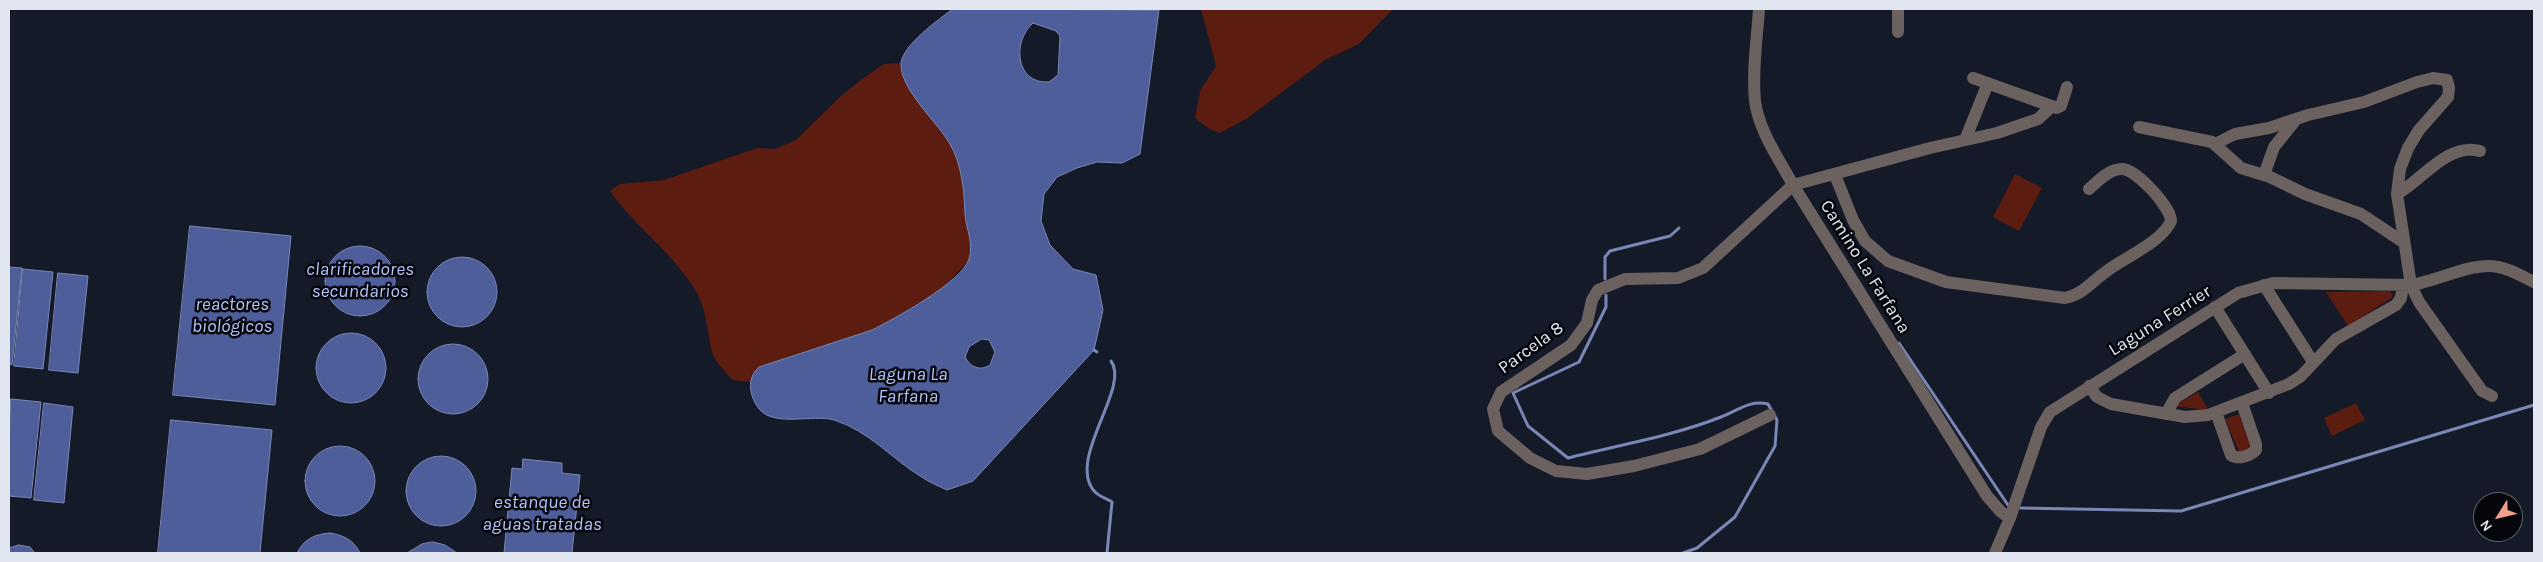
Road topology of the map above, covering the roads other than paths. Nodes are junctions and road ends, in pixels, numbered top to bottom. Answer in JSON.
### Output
{"nodes":[{"id":1,"x":1759,"y":9,"type":"edge"},
{"id":2,"x":1898,"y":9,"type":"edge"},
{"id":3,"x":1898,"y":32,"type":"dead end"},
{"id":4,"x":1973,"y":78,"type":"dead end"},
{"id":5,"x":1988,"y":83,"type":"junction"},
{"id":6,"x":2067,"y":87,"type":"dead end"},
{"id":7,"x":2052,"y":106,"type":"junction"},
{"id":8,"x":2296,"y":120,"type":"junction"},
{"id":9,"x":2138,"y":127,"type":"dead end"},
{"id":10,"x":1965,"y":140,"type":"junction"},
{"id":11,"x":2215,"y":144,"type":"junction"},
{"id":12,"x":2480,"y":151,"type":"dead end"},
{"id":13,"x":1835,"y":175,"type":"junction"},
{"id":14,"x":2264,"y":175,"type":"junction"},
{"id":15,"x":1793,"y":185,"type":"junction"},
{"id":16,"x":2089,"y":190,"type":"dead end"},
{"id":17,"x":2397,"y":194,"type":"junction"},
{"id":18,"x":2403,"y":242,"type":"junction"},
{"id":19,"x":2534,"y":282,"type":"edge"},
{"id":20,"x":2264,"y":285,"type":"junction"},
{"id":21,"x":2407,"y":285,"type":"junction"},
{"id":22,"x":2215,"y":308,"type":"junction"},
{"id":23,"x":2244,"y":354,"type":"junction"},
{"id":24,"x":2313,"y":362,"type":"junction"},
{"id":25,"x":2089,"y":386,"type":"junction"},
{"id":26,"x":2269,"y":393,"type":"junction"},
{"id":27,"x":2492,"y":396,"type":"dead end"},
{"id":28,"x":2242,"y":403,"type":"junction"},
{"id":29,"x":2216,"y":412,"type":"junction"},
{"id":30,"x":2166,"y":414,"type":"junction"},
{"id":31,"x":1770,"y":415,"type":"dead end"},
{"id":32,"x":2010,"y":518,"type":"junction"},
{"id":33,"x":1995,"y":553,"type":"edge"}],
"edges":[{"from":1,"to":15,"type":"street","name":"Camino La Farfana"},
{"from":2,"to":3,"type":"street"},
{"from":4,"to":5,"type":"street"},
{"from":5,"to":7,"type":"street"},
{"from":5,"to":10,"type":"street"},
{"from":6,"to":7,"type":"street"},
{"from":7,"to":10,"type":"street"},
{"from":8,"to":11,"type":"street"},
{"from":8,"to":14,"type":"street"},
{"from":8,"to":17,"type":"street"},
{"from":9,"to":11,"type":"street"},
{"from":10,"to":13,"type":"street"},
{"from":11,"to":14,"type":"street"},
{"from":12,"to":17,"type":"street"},
{"from":13,"to":15,"type":"street"},
{"from":13,"to":16,"type":"street"},
{"from":14,"to":18,"type":"street"},
{"from":15,"to":31,"type":"street","name":"Parcela 8"},
{"from":15,"to":32,"type":"street","name":"Camino La Farfana"},
{"from":17,"to":18,"type":"street"},
{"from":18,"to":21,"type":"street"},
{"from":19,"to":21,"type":"street","name":"Laguna Ferrier"},
{"from":20,"to":21,"type":"street","name":"Laguna Ferrier"},
{"from":20,"to":22,"type":"street","name":"Laguna Ferrier"},
{"from":20,"to":24,"type":"street"},
{"from":21,"to":24,"type":"street"},
{"from":21,"to":27,"type":"street"},
{"from":22,"to":23,"type":"street"},
{"from":22,"to":25,"type":"street","name":"Laguna Ferrier"},
{"from":23,"to":26,"type":"street"},
{"from":23,"to":30,"type":"street"},
{"from":24,"to":26,"type":"street"},
{"from":25,"to":30,"type":"street"},
{"from":25,"to":32,"type":"street","name":"Laguna Ferrier"},
{"from":26,"to":28,"type":"street"},
{"from":28,"to":29,"type":"street"},
{"from":28,"to":29,"type":"street"},
{"from":29,"to":30,"type":"street"},
{"from":32,"to":33,"type":"street","name":"Laguna Ferrier"}]}
